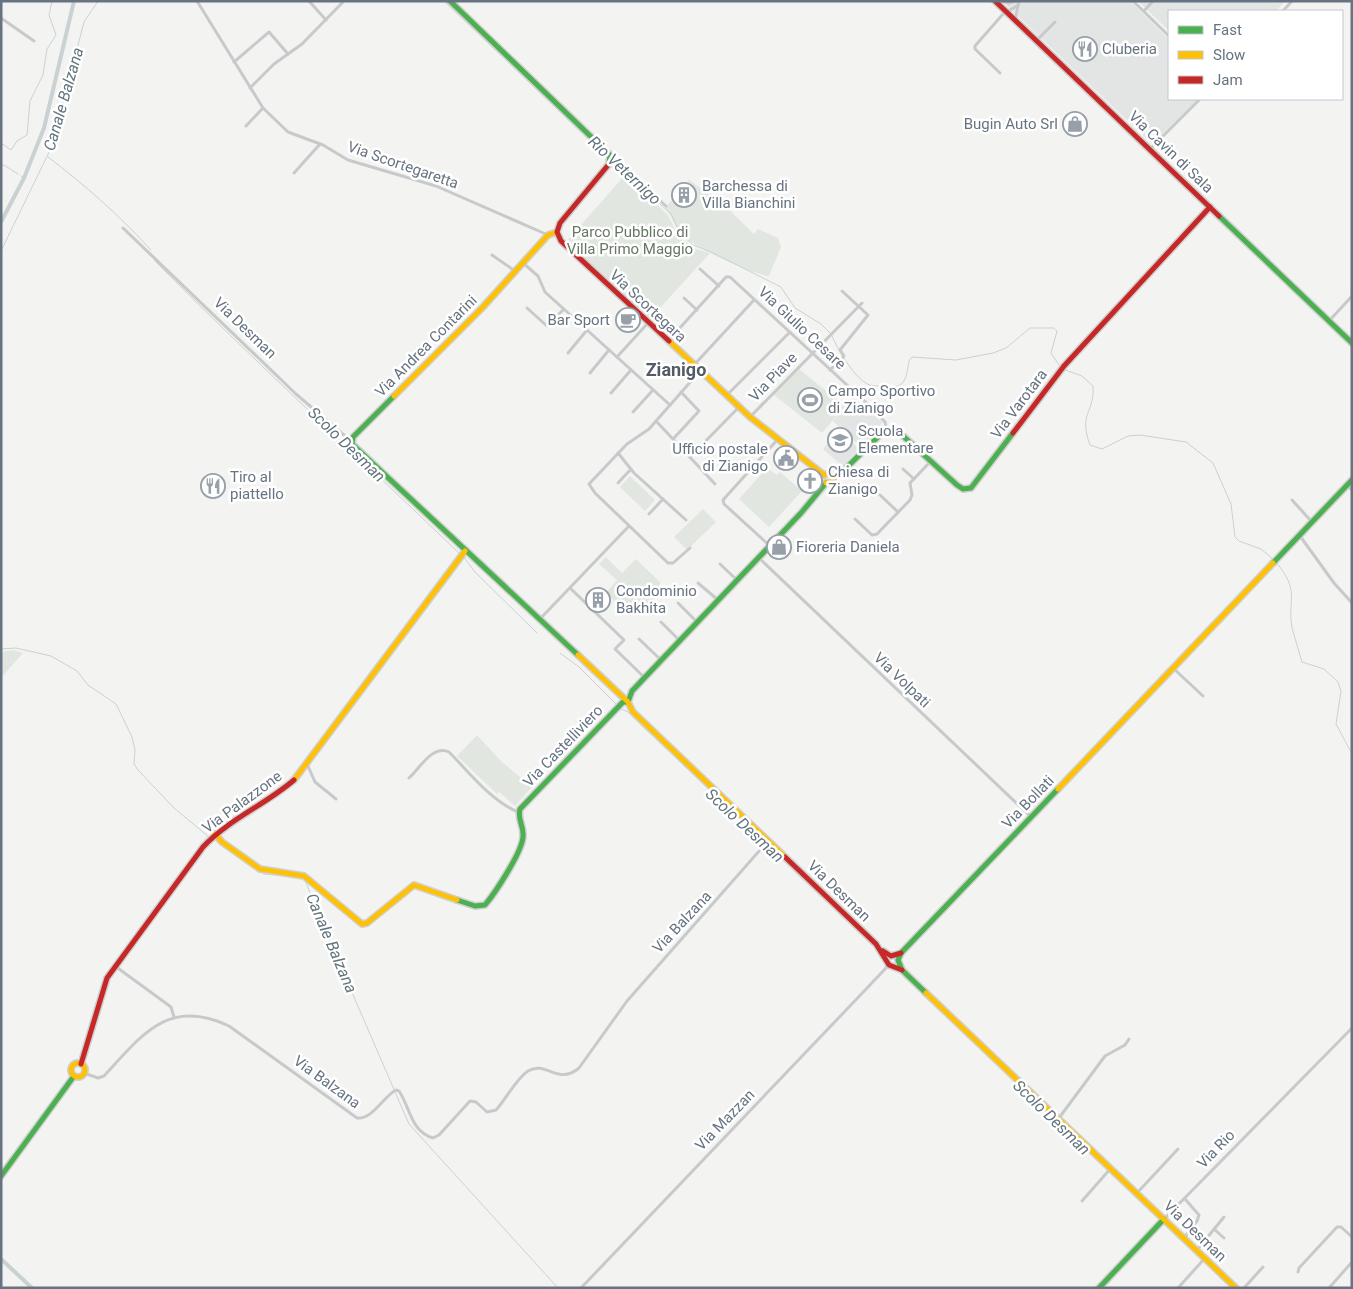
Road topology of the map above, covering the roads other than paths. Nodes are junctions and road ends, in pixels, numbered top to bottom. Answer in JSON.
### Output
{"nodes":[{"id":1,"x":198,"y":1,"type":"edge"},
{"id":2,"x":309,"y":1,"type":"edge"},
{"id":3,"x":344,"y":1,"type":"edge"},
{"id":4,"x":450,"y":1,"type":"edge"},
{"id":5,"x":995,"y":1,"type":"edge"},
{"id":6,"x":1000,"y":1,"type":"edge"},
{"id":7,"x":1133,"y":1,"type":"edge"},
{"id":8,"x":1153,"y":1,"type":"edge"},
{"id":9,"x":1016,"y":2,"type":"edge"},
{"id":10,"x":1017,"y":6,"type":"junction"},
{"id":11,"x":1144,"y":11,"type":"junction"},
{"id":12,"x":1007,"y":12,"type":"junction"},
{"id":13,"x":1,"y":18,"type":"edge"},
{"id":14,"x":326,"y":20,"type":"junction"},
{"id":15,"x":1016,"y":21,"type":"junction"},
{"id":16,"x":1056,"y":22,"type":"dead end"},
{"id":17,"x":1168,"y":35,"type":"edge"},
{"id":18,"x":34,"y":41,"type":"dead end"},
{"id":19,"x":1036,"y":41,"type":"junction"},
{"id":20,"x":288,"y":54,"type":"junction"},
{"id":21,"x":234,"y":62,"type":"junction"},
{"id":22,"x":1000,"y":72,"type":"dead end"},
{"id":23,"x":250,"y":88,"type":"junction"},
{"id":24,"x":1199,"y":100,"type":"edge"},
{"id":25,"x":263,"y":108,"type":"junction"},
{"id":26,"x":246,"y":126,"type":"dead end"},
{"id":27,"x":320,"y":144,"type":"junction"},
{"id":28,"x":1152,"y":147,"type":"dead end"},
{"id":29,"x":610,"y":159,"type":"junction"},
{"id":30,"x":294,"y":173,"type":"dead end"},
{"id":31,"x":666,"y":206,"type":"dead end"},
{"id":32,"x":1210,"y":207,"type":"junction"},
{"id":33,"x":123,"y":228,"type":"dead end"},
{"id":34,"x":557,"y":232,"type":"junction"},
{"id":35,"x":548,"y":235,"type":"junction"},
{"id":36,"x":492,"y":255,"type":"dead end"},
{"id":37,"x":523,"y":263,"type":"junction"},
{"id":38,"x":700,"y":269,"type":"dead end"},
{"id":39,"x":515,"y":272,"type":"junction"},
{"id":40,"x":718,"y":286,"type":"junction"},
{"id":41,"x":842,"y":291,"type":"dead end"},
{"id":42,"x":1352,"y":296,"type":"edge"},
{"id":43,"x":684,"y":298,"type":"dead end"},
{"id":44,"x":754,"y":300,"type":"junction"},
{"id":45,"x":862,"y":302,"type":"dead end"},
{"id":46,"x":858,"y":307,"type":"junction"},
{"id":47,"x":526,"y":308,"type":"dead end"},
{"id":48,"x":564,"y":309,"type":"junction"},
{"id":49,"x":697,"y":310,"type":"junction"},
{"id":50,"x":1329,"y":321,"type":"junction"},
{"id":51,"x":648,"y":322,"type":"junction"},
{"id":52,"x":588,"y":330,"type":"junction"},
{"id":53,"x":790,"y":332,"type":"junction"},
{"id":54,"x":668,"y":341,"type":"junction"},
{"id":55,"x":1352,"y":343,"type":"edge"},
{"id":56,"x":609,"y":350,"type":"junction"},
{"id":57,"x":568,"y":353,"type":"dead end"},
{"id":58,"x":813,"y":353,"type":"junction"},
{"id":59,"x":617,"y":357,"type":"junction"},
{"id":60,"x":694,"y":365,"type":"junction"},
{"id":61,"x":631,"y":370,"type":"junction"},
{"id":62,"x":830,"y":370,"type":"junction"},
{"id":63,"x":700,"y":371,"type":"junction"},
{"id":64,"x":590,"y":373,"type":"dead end"},
{"id":65,"x":653,"y":390,"type":"junction"},
{"id":66,"x":681,"y":392,"type":"junction"},
{"id":67,"x":611,"y":393,"type":"dead end"},
{"id":68,"x":727,"y":396,"type":"junction"},
{"id":69,"x":670,"y":405,"type":"junction"},
{"id":70,"x":739,"y":407,"type":"junction"},
{"id":71,"x":633,"y":412,"type":"dead end"},
{"id":72,"x":750,"y":417,"type":"junction"},
{"id":73,"x":656,"y":421,"type":"junction"},
{"id":74,"x":888,"y":430,"type":"junction"},
{"id":75,"x":674,"y":438,"type":"junction"},
{"id":76,"x":778,"y":439,"type":"junction"},
{"id":77,"x":353,"y":440,"type":"junction"},
{"id":78,"x":618,"y":453,"type":"junction"},
{"id":79,"x":690,"y":457,"type":"junction"},
{"id":80,"x":930,"y":461,"type":"junction"},
{"id":81,"x":631,"y":468,"type":"junction"},
{"id":82,"x":903,"y":468,"type":"dead end"},
{"id":83,"x":824,"y":475,"type":"junction"},
{"id":84,"x":834,"y":476,"type":"junction"},
{"id":85,"x":914,"y":478,"type":"junction"},
{"id":86,"x":1352,"y":480,"type":"edge"},
{"id":87,"x":618,"y":483,"type":"dead end"},
{"id":88,"x":826,"y":483,"type":"junction"},
{"id":89,"x":715,"y":484,"type":"dead end"},
{"id":90,"x":1347,"y":485,"type":"junction"},
{"id":91,"x":1352,"y":490,"type":"edge"},
{"id":92,"x":880,"y":495,"type":"dead end"},
{"id":93,"x":663,"y":499,"type":"junction"},
{"id":94,"x":1292,"y":500,"type":"dead end"},
{"id":95,"x":898,"y":512,"type":"junction"},
{"id":96,"x":649,"y":514,"type":"dead end"},
{"id":97,"x":855,"y":519,"type":"dead end"},
{"id":98,"x":686,"y":520,"type":"dead end"},
{"id":99,"x":1312,"y":522,"type":"junction"},
{"id":100,"x":629,"y":526,"type":"junction"},
{"id":101,"x":1300,"y":536,"type":"junction"},
{"id":102,"x":770,"y":546,"type":"junction"},
{"id":103,"x":690,"y":548,"type":"dead end"},
{"id":104,"x":463,"y":554,"type":"junction"},
{"id":105,"x":759,"y":558,"type":"junction"},
{"id":106,"x":720,"y":564,"type":"dead end"},
{"id":107,"x":738,"y":580,"type":"junction"},
{"id":108,"x":698,"y":583,"type":"dead end"},
{"id":109,"x":570,"y":588,"type":"junction"},
{"id":110,"x":718,"y":601,"type":"junction"},
{"id":111,"x":678,"y":603,"type":"dead end"},
{"id":112,"x":1352,"y":603,"type":"edge"},
{"id":113,"x":539,"y":621,"type":"junction"},
{"id":114,"x":661,"y":622,"type":"dead end"},
{"id":115,"x":698,"y":622,"type":"junction"},
{"id":116,"x":640,"y":639,"type":"dead end"},
{"id":117,"x":680,"y":641,"type":"junction"},
{"id":118,"x":661,"y":660,"type":"junction"},
{"id":119,"x":1173,"y":668,"type":"junction"},
{"id":120,"x":645,"y":678,"type":"junction"},
{"id":121,"x":1203,"y":696,"type":"dead end"},
{"id":122,"x":628,"y":702,"type":"junction"},
{"id":123,"x":307,"y":764,"type":"junction"},
{"id":124,"x":409,"y":778,"type":"dead end"},
{"id":125,"x":336,"y":798,"type":"dead end"},
{"id":126,"x":518,"y":812,"type":"junction"},
{"id":127,"x":1030,"y":818,"type":"junction"},
{"id":128,"x":212,"y":837,"type":"junction"},
{"id":129,"x":766,"y":843,"type":"junction"},
{"id":130,"x":892,"y":962,"type":"junction"},
{"id":131,"x":115,"y":966,"type":"junction"},
{"id":132,"x":174,"y":1017,"type":"junction"},
{"id":133,"x":1352,"y":1028,"type":"edge"},
{"id":134,"x":1129,"y":1039,"type":"dead end"},
{"id":135,"x":81,"y":1064,"type":"junction"},
{"id":136,"x":84,"y":1073,"type":"junction"},
{"id":137,"x":74,"y":1076,"type":"junction"},
{"id":138,"x":1059,"y":1118,"type":"junction"},
{"id":139,"x":1178,"y":1149,"type":"dead end"},
{"id":140,"x":1109,"y":1170,"type":"junction"},
{"id":141,"x":1,"y":1176,"type":"edge"},
{"id":142,"x":1137,"y":1193,"type":"junction"},
{"id":143,"x":1185,"y":1199,"type":"junction"},
{"id":144,"x":1082,"y":1201,"type":"dead end"},
{"id":145,"x":1224,"y":1218,"type":"dead end"},
{"id":146,"x":1162,"y":1220,"type":"junction"},
{"id":147,"x":1214,"y":1229,"type":"junction"},
{"id":148,"x":1352,"y":1237,"type":"edge"},
{"id":149,"x":1184,"y":1238,"type":"junction"},
{"id":150,"x":1224,"y":1238,"type":"dead end"},
{"id":151,"x":1197,"y":1250,"type":"junction"},
{"id":152,"x":1205,"y":1258,"type":"junction"},
{"id":153,"x":1352,"y":1262,"type":"edge"},
{"id":154,"x":1263,"y":1267,"type":"dead end"},
{"id":155,"x":1298,"y":1272,"type":"dead end"},
{"id":156,"x":581,"y":1288,"type":"edge"},
{"id":157,"x":1099,"y":1288,"type":"edge"},
{"id":158,"x":1178,"y":1288,"type":"edge"},
{"id":159,"x":1236,"y":1288,"type":"edge"},
{"id":160,"x":1244,"y":1288,"type":"edge"},
{"id":161,"x":1329,"y":1288,"type":"edge"}],
"edges":[{"from":1,"to":21,"type":"street","name":"Via Scortegaretta"},
{"from":2,"to":14,"type":"street"},
{"from":3,"to":14,"type":"street"},
{"from":4,"to":29,"type":"street"},
{"from":5,"to":12,"type":"street","name":"Via Cavin di Sala"},
{"from":6,"to":9,"type":"street"},
{"from":7,"to":11,"type":"street"},
{"from":8,"to":11,"type":"street"},
{"from":9,"to":10,"type":"street"},
{"from":9,"to":12,"type":"street"},
{"from":10,"to":12,"type":"street"},
{"from":10,"to":15,"type":"street"},
{"from":11,"to":17,"type":"street"},
{"from":12,"to":15,"type":"street","name":"Via Cavin di Sala"},
{"from":12,"to":22,"type":"street"},
{"from":13,"to":18,"type":"street"},
{"from":14,"to":20,"type":"street"},
{"from":15,"to":19,"type":"street","name":"Via Cavin di Sala"},
{"from":16,"to":19,"type":"street"},
{"from":19,"to":32,"type":"street","name":"Via Cavin di Sala"},
{"from":20,"to":21,"type":"street"},
{"from":20,"to":23,"type":"street"},
{"from":21,"to":23,"type":"street","name":"Via Scortegaretta"},
{"from":23,"to":25,"type":"street","name":"Via Scortegaretta"},
{"from":24,"to":28,"type":"street"},
{"from":25,"to":26,"type":"street"},
{"from":25,"to":27,"type":"street","name":"Via Scortegaretta"},
{"from":27,"to":30,"type":"street"},
{"from":27,"to":35,"type":"street","name":"Via Scortegaretta"},
{"from":29,"to":31,"type":"street"},
{"from":29,"to":34,"type":"street"},
{"from":32,"to":50,"type":"street","name":"Via Cavin di Sala"},
{"from":32,"to":80,"type":"street","name":"Via Varotara"},
{"from":33,"to":77,"type":"street","name":"Via Desman"},
{"from":34,"to":35,"type":"street","name":"Via Andrea Contarini"},
{"from":34,"to":51,"type":"street","name":"Via Scortegara"},
{"from":35,"to":37,"type":"street","name":"Via Andrea Contarini"},
{"from":36,"to":39,"type":"street"},
{"from":37,"to":39,"type":"street","name":"Via Andrea Contarini"},
{"from":37,"to":48,"type":"street"},
{"from":38,"to":40,"type":"street"},
{"from":39,"to":77,"type":"street","name":"Via Andrea Contarini"},
{"from":40,"to":44,"type":"street","name":"Via Giulio Cesare"},
{"from":40,"to":49,"type":"street"},
{"from":41,"to":46,"type":"street"},
{"from":42,"to":50,"type":"street"},
{"from":43,"to":49,"type":"street"},
{"from":44,"to":53,"type":"street","name":"Via Giulio Cesare"},
{"from":44,"to":60,"type":"street"},
{"from":45,"to":46,"type":"street","name":"Via Piave"},
{"from":46,"to":58,"type":"street","name":"Via Piave"},
{"from":46,"to":62,"type":"street"},
{"from":47,"to":48,"type":"street"},
{"from":48,"to":52,"type":"street"},
{"from":49,"to":54,"type":"street"},
{"from":50,"to":55,"type":"street","name":"Via Cavin di Sala"},
{"from":51,"to":54,"type":"street","name":"Via Scortegara"},
{"from":51,"to":59,"type":"street"},
{"from":52,"to":56,"type":"street"},
{"from":52,"to":57,"type":"street"},
{"from":53,"to":58,"type":"street","name":"Via Giulio Cesare"},
{"from":53,"to":68,"type":"street"},
{"from":54,"to":60,"type":"street","name":"Via Scortegara"},
{"from":56,"to":59,"type":"street"},
{"from":56,"to":64,"type":"street"},
{"from":58,"to":62,"type":"street","name":"Via Giulio Cesare"},
{"from":58,"to":72,"type":"street","name":"Via Piave"},
{"from":59,"to":61,"type":"street"},
{"from":60,"to":63,"type":"street","name":"Via Scortegara"},
{"from":61,"to":65,"type":"street"},
{"from":61,"to":67,"type":"street"},
{"from":62,"to":74,"type":"street","name":"Via Giulio Cesare"},
{"from":63,"to":66,"type":"street"},
{"from":63,"to":68,"type":"street","name":"Via Scortegara"},
{"from":65,"to":69,"type":"street"},
{"from":65,"to":71,"type":"street"},
{"from":66,"to":69,"type":"street"},
{"from":66,"to":75,"type":"street"},
{"from":68,"to":70,"type":"street","name":"Via Scortegara"},
{"from":69,"to":73,"type":"street"},
{"from":70,"to":72,"type":"street","name":"Via Scortegara"},
{"from":70,"to":79,"type":"street"},
{"from":72,"to":76,"type":"street","name":"Via Scortegara"},
{"from":73,"to":75,"type":"street"},
{"from":73,"to":78,"type":"street"},
{"from":74,"to":80,"type":"street","name":"Via Varotara"},
{"from":74,"to":84,"type":"street"},
{"from":75,"to":79,"type":"street"},
{"from":76,"to":83,"type":"street","name":"Via Scortegara"},
{"from":76,"to":102,"type":"street"},
{"from":77,"to":104,"type":"street","name":"Via Desman"},
{"from":78,"to":81,"type":"street"},
{"from":78,"to":100,"type":"street"},
{"from":79,"to":89,"type":"street"},
{"from":80,"to":85,"type":"street"},
{"from":81,"to":87,"type":"street"},
{"from":81,"to":93,"type":"street"},
{"from":82,"to":85,"type":"street"},
{"from":83,"to":84,"type":"street"},
{"from":83,"to":88,"type":"street"},
{"from":84,"to":88,"type":"street"},
{"from":85,"to":95,"type":"street"},
{"from":86,"to":90,"type":"street","name":"Via Bollati"},
{"from":88,"to":102,"type":"street"},
{"from":90,"to":91,"type":"street"},
{"from":90,"to":99,"type":"street","name":"Via Bollati"},
{"from":92,"to":95,"type":"street"},
{"from":93,"to":96,"type":"street"},
{"from":93,"to":98,"type":"street"},
{"from":94,"to":99,"type":"street"},
{"from":95,"to":97,"type":"street"},
{"from":99,"to":101,"type":"street","name":"Via Bollati"},
{"from":100,"to":103,"type":"street"},
{"from":100,"to":109,"type":"street"},
{"from":101,"to":112,"type":"street"},
{"from":101,"to":119,"type":"street","name":"Via Bollati"},
{"from":102,"to":105,"type":"street"},
{"from":104,"to":113,"type":"street","name":"Via Desman"},
{"from":104,"to":123,"type":"street","name":"Via Palazzone"},
{"from":105,"to":107,"type":"street"},
{"from":105,"to":127,"type":"street","name":"Via Volpati"},
{"from":106,"to":107,"type":"street"},
{"from":107,"to":110,"type":"street"},
{"from":108,"to":110,"type":"street"},
{"from":109,"to":113,"type":"street"},
{"from":109,"to":120,"type":"street"},
{"from":110,"to":115,"type":"street"},
{"from":111,"to":115,"type":"street"},
{"from":113,"to":122,"type":"street","name":"Via Desman"},
{"from":114,"to":117,"type":"street"},
{"from":115,"to":117,"type":"street"},
{"from":116,"to":118,"type":"street"},
{"from":117,"to":118,"type":"street"},
{"from":118,"to":120,"type":"street"},
{"from":119,"to":121,"type":"street"},
{"from":119,"to":127,"type":"street","name":"Via Bollati"},
{"from":120,"to":122,"type":"street"},
{"from":122,"to":126,"type":"street","name":"Via Castelliviero"},
{"from":122,"to":129,"type":"street","name":"Via Desman"},
{"from":123,"to":125,"type":"street"},
{"from":123,"to":128,"type":"street","name":"Via Palazzone"},
{"from":124,"to":126,"type":"street"},
{"from":126,"to":128,"type":"street"},
{"from":127,"to":130,"type":"street","name":"Via Bollati"},
{"from":128,"to":131,"type":"street","name":"Via Palazzone"},
{"from":129,"to":130,"type":"street","name":"Via Desman"},
{"from":129,"to":132,"type":"street","name":"Via Balzana"},
{"from":130,"to":138,"type":"street","name":"Via Desman"},
{"from":130,"to":156,"type":"street","name":"Via Mazzan"},
{"from":131,"to":132,"type":"street"},
{"from":131,"to":135,"type":"street","name":"Via Palazzone"},
{"from":132,"to":136,"type":"street","name":"Via Balzana"},
{"from":133,"to":143,"type":"street","name":"Via Rio"},
{"from":134,"to":138,"type":"street"},
{"from":135,"to":136,"type":"street"},
{"from":135,"to":137,"type":"street","name":"Via Palazzone"},
{"from":136,"to":137,"type":"street"},
{"from":137,"to":141,"type":"street","name":"Via Palazzone"},
{"from":138,"to":140,"type":"street","name":"Via Desman"},
{"from":139,"to":142,"type":"street"},
{"from":140,"to":142,"type":"street","name":"Via Desman"},
{"from":140,"to":144,"type":"street"},
{"from":142,"to":146,"type":"street","name":"Via Desman"},
{"from":143,"to":146,"type":"street","name":"Via Rio"},
{"from":143,"to":149,"type":"street"},
{"from":145,"to":147,"type":"street"},
{"from":146,"to":149,"type":"street","name":"Via Desman"},
{"from":146,"to":157,"type":"street","name":"Via Rio"},
{"from":147,"to":150,"type":"street"},
{"from":147,"to":151,"type":"street"},
{"from":148,"to":155,"type":"street"},
{"from":149,"to":151,"type":"street","name":"Via Desman"},
{"from":151,"to":152,"type":"street","name":"Via Desman"},
{"from":152,"to":158,"type":"street"},
{"from":152,"to":159,"type":"street","name":"Via Desman"},
{"from":153,"to":161,"type":"street"},
{"from":154,"to":160,"type":"street"}]}
